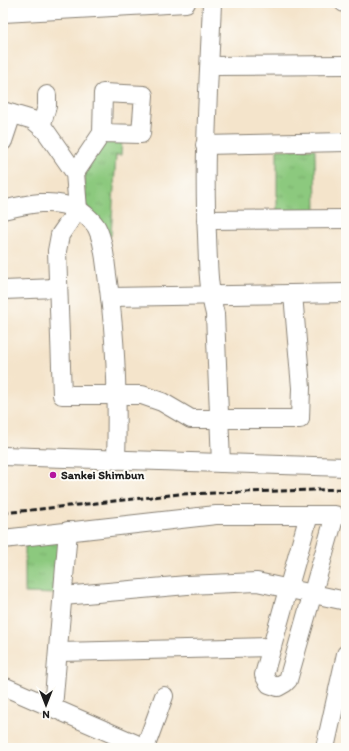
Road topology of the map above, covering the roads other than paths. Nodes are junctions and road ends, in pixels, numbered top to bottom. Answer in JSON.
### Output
{"nodes":[{"id":1,"x":186,"y":3,"type":"edge"},
{"id":2,"x":212,"y":3,"type":"edge"},
{"id":3,"x":161,"y":4,"type":"edge"},
{"id":4,"x":108,"y":5,"type":"edge"},
{"id":5,"x":3,"y":13,"type":"edge"},
{"id":6,"x":346,"y":65,"type":"edge"},
{"id":7,"x":210,"y":66,"type":"junction"},
{"id":8,"x":46,"y":95,"type":"dead end"},
{"id":9,"x":8,"y":112,"type":"edge"},
{"id":10,"x":41,"y":127,"type":"junction"},
{"id":11,"x":102,"y":133,"type":"dead end"},
{"id":12,"x":3,"y":141,"type":"edge"},
{"id":13,"x":346,"y":142,"type":"edge"},
{"id":14,"x":205,"y":145,"type":"junction"},
{"id":15,"x":75,"y":173,"type":"junction"},
{"id":16,"x":78,"y":209,"type":"junction"},
{"id":17,"x":3,"y":210,"type":"edge"},
{"id":18,"x":346,"y":219,"type":"edge"},
{"id":19,"x":206,"y":220,"type":"junction"},
{"id":20,"x":57,"y":288,"type":"junction"},
{"id":21,"x":3,"y":290,"type":"edge"},
{"id":22,"x":346,"y":293,"type":"edge"},
{"id":23,"x":293,"y":294,"type":"junction"},
{"id":24,"x":210,"y":296,"type":"junction"},
{"id":25,"x":110,"y":297,"type":"junction"},
{"id":26,"x":118,"y":395,"type":"junction"},
{"id":27,"x":220,"y":420,"type":"junction"},
{"id":28,"x":3,"y":456,"type":"edge"},
{"id":29,"x":116,"y":460,"type":"junction"},
{"id":30,"x":221,"y":463,"type":"junction"},
{"id":31,"x":346,"y":467,"type":"edge"},
{"id":32,"x":309,"y":514,"type":"junction"},
{"id":33,"x":68,"y":531,"type":"junction"},
{"id":34,"x":3,"y":540,"type":"edge"},
{"id":35,"x":288,"y":589,"type":"junction"},
{"id":36,"x":312,"y":594,"type":"junction"},
{"id":37,"x":63,"y":596,"type":"junction"},
{"id":38,"x":346,"y":601,"type":"edge"},
{"id":39,"x":272,"y":647,"type":"junction"},
{"id":40,"x":59,"y":652,"type":"junction"},
{"id":41,"x":346,"y":654,"type":"edge"},
{"id":42,"x":3,"y":686,"type":"edge"},
{"id":43,"x":164,"y":696,"type":"dead end"},
{"id":44,"x":54,"y":708,"type":"junction"},
{"id":45,"x":145,"y":748,"type":"edge"},
{"id":46,"x":325,"y":748,"type":"edge"}],
"edges":[{"from":1,"to":3,"type":"street"},
{"from":2,"to":7,"type":"street"},
{"from":3,"to":4,"type":"street"},
{"from":4,"to":5,"type":"street"},
{"from":6,"to":7,"type":"street"},
{"from":7,"to":14,"type":"street"},
{"from":8,"to":10,"type":"street"},
{"from":9,"to":10,"type":"street"},
{"from":9,"to":12,"type":"street"},
{"from":10,"to":15,"type":"street"},
{"from":11,"to":15,"type":"street"},
{"from":13,"to":14,"type":"street"},
{"from":14,"to":19,"type":"street"},
{"from":15,"to":16,"type":"street"},
{"from":16,"to":17,"type":"street"},
{"from":16,"to":20,"type":"street"},
{"from":16,"to":25,"type":"street"},
{"from":18,"to":19,"type":"street"},
{"from":19,"to":24,"type":"street"},
{"from":20,"to":21,"type":"street"},
{"from":20,"to":26,"type":"street"},
{"from":22,"to":23,"type":"street"},
{"from":23,"to":24,"type":"street"},
{"from":23,"to":27,"type":"street"},
{"from":24,"to":25,"type":"street"},
{"from":24,"to":27,"type":"street"},
{"from":25,"to":26,"type":"street"},
{"from":26,"to":27,"type":"street"},
{"from":26,"to":29,"type":"street"},
{"from":27,"to":30,"type":"street"},
{"from":28,"to":29,"type":"street"},
{"from":29,"to":30,"type":"street"},
{"from":30,"to":31,"type":"street"},
{"from":32,"to":33,"type":"street"},
{"from":32,"to":35,"type":"street"},
{"from":32,"to":36,"type":"street"},
{"from":33,"to":34,"type":"street"},
{"from":33,"to":37,"type":"street"},
{"from":35,"to":36,"type":"street"},
{"from":35,"to":37,"type":"street"},
{"from":35,"to":39,"type":"street"},
{"from":36,"to":38,"type":"street"},
{"from":36,"to":39,"type":"street"},
{"from":37,"to":40,"type":"street"},
{"from":39,"to":40,"type":"street"},
{"from":40,"to":44,"type":"street"},
{"from":41,"to":46,"type":"street"},
{"from":42,"to":44,"type":"street"},
{"from":43,"to":45,"type":"street"},
{"from":44,"to":45,"type":"street"}]}
